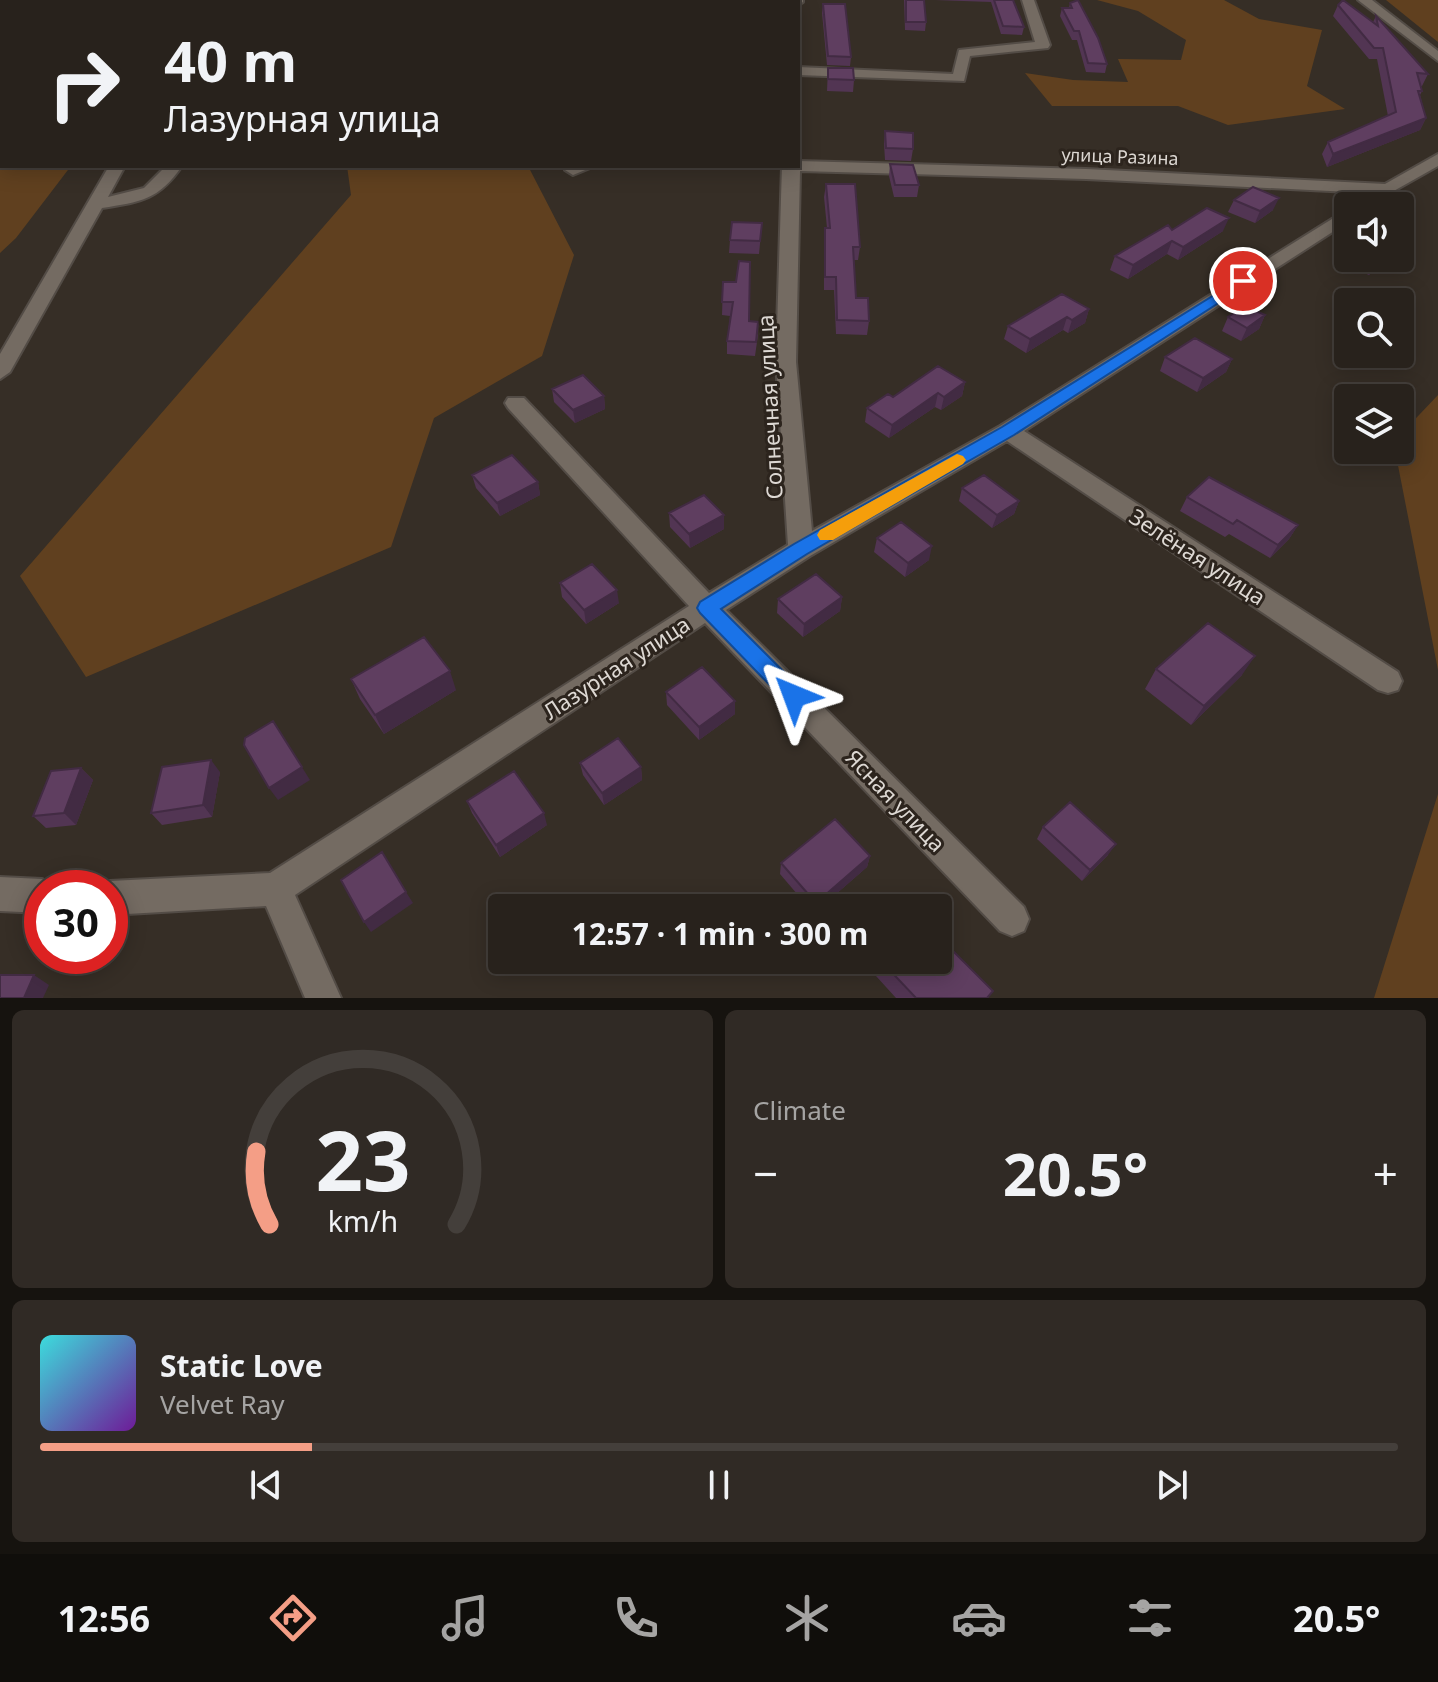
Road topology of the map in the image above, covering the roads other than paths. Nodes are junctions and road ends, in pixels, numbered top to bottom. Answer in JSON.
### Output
{"nodes":[{"id":1,"x":1028,"y":0,"type":"edge"},
{"id":2,"x":1364,"y":0,"type":"edge"},
{"id":3,"x":1438,"y":57,"type":"edge"},
{"id":4,"x":800,"y":71,"type":"edge"},
{"id":5,"x":1438,"y":159,"type":"edge"},
{"id":6,"x":800,"y":166,"type":"edge"},
{"id":7,"x":116,"y":168,"type":"edge"},
{"id":8,"x":173,"y":168,"type":"edge"},
{"id":9,"x":791,"y":168,"type":"edge"},
{"id":10,"x":1387,"y":189,"type":"junction"},
{"id":11,"x":1382,"y":192,"type":"edge"},
{"id":12,"x":96,"y":204,"type":"junction"},
{"id":13,"x":1334,"y":223,"type":"edge"},
{"id":14,"x":0,"y":372,"type":"edge"},
{"id":15,"x":516,"y":403,"type":"dead end"},
{"id":16,"x":1008,"y":431,"type":"junction"},
{"id":17,"x":801,"y":549,"type":"junction"},
{"id":18,"x":707,"y":608,"type":"junction"},
{"id":19,"x":1388,"y":681,"type":"dead end"},
{"id":20,"x":275,"y":889,"type":"junction"},
{"id":21,"x":0,"y":894,"type":"edge"},
{"id":22,"x":24,"y":895,"type":"edge"},
{"id":23,"x":128,"y":897,"type":"edge"},
{"id":24,"x":1012,"y":919,"type":"dead end"},
{"id":25,"x":323,"y":998,"type":"edge"}],
"edges":[{"from":1,"to":4,"type":"street"},
{"from":2,"to":3,"type":"street"},
{"from":5,"to":10,"type":"street"},
{"from":6,"to":10,"type":"street","name":"улица Разина"},
{"from":7,"to":12,"type":"street"},
{"from":8,"to":12,"type":"street"},
{"from":9,"to":17,"type":"street","name":"Солнечная улица"},
{"from":10,"to":11,"type":"street"},
{"from":12,"to":14,"type":"street"},
{"from":13,"to":16,"type":"street","name":"Лазурная улица"},
{"from":15,"to":18,"type":"street","name":"Ясная улица"},
{"from":16,"to":17,"type":"street","name":"Лазурная улица"},
{"from":16,"to":19,"type":"street","name":"Зелёная улица"},
{"from":17,"to":18,"type":"street","name":"Лазурная улица"},
{"from":18,"to":20,"type":"street","name":"Лазурная улица"},
{"from":18,"to":24,"type":"street","name":"Ясная улица"},
{"from":20,"to":23,"type":"street","name":"Лазурная улица"},
{"from":20,"to":25,"type":"street"},
{"from":21,"to":22,"type":"street"}]}
